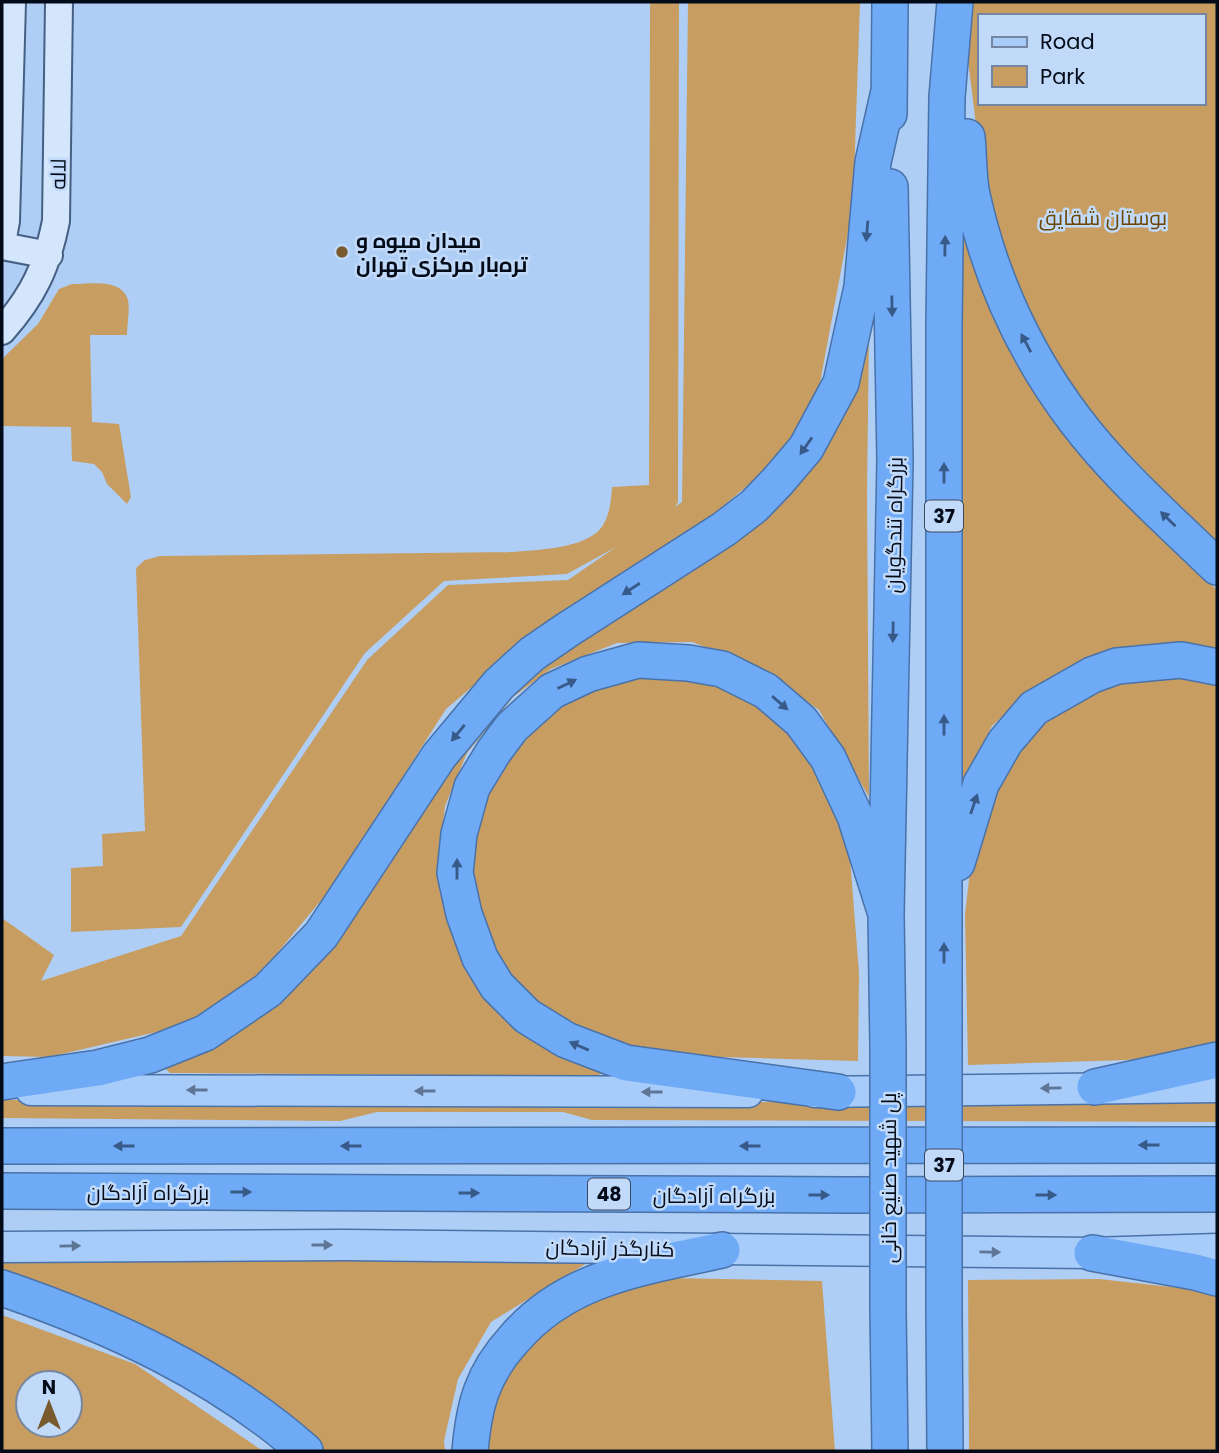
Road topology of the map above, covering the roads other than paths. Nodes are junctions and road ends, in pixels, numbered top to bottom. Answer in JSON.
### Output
{"nodes":[{"id":1,"x":12,"y":2,"type":"edge"},
{"id":2,"x":59,"y":2,"type":"edge"},
{"id":3,"x":890,"y":2,"type":"edge"},
{"id":4,"x":955,"y":6,"type":"edge"},
{"id":5,"x":889,"y":91,"type":"junction"},
{"id":6,"x":2,"y":245,"type":"edge"},
{"id":7,"x":49,"y":255,"type":"junction"},
{"id":8,"x":2,"y":331,"type":"edge"},
{"id":9,"x":1217,"y":567,"type":"edge"},
{"id":10,"x":1217,"y":667,"type":"edge"},
{"id":11,"x":886,"y":915,"type":"junction"},
{"id":12,"x":944,"y":918,"type":"junction"},
{"id":13,"x":888,"y":1047,"type":"joint"},
{"id":14,"x":1217,"y":1060,"type":"edge"},
{"id":15,"x":2,"y":1082,"type":"edge"},
{"id":16,"x":1096,"y":1087,"type":"junction"},
{"id":17,"x":1217,"y":1087,"type":"edge"},
{"id":18,"x":2,"y":1090,"type":"edge"},
{"id":19,"x":838,"y":1092,"type":"junction"},
{"id":20,"x":1217,"y":1145,"type":"edge"},
{"id":21,"x":2,"y":1146,"type":"edge"},
{"id":22,"x":2,"y":1191,"type":"edge"},
{"id":23,"x":1217,"y":1194,"type":"edge"},
{"id":24,"x":2,"y":1247,"type":"edge"},
{"id":25,"x":1217,"y":1249,"type":"edge"},
{"id":26,"x":722,"y":1250,"type":"junction"},
{"id":27,"x":1092,"y":1253,"type":"junction"},
{"id":28,"x":1217,"y":1278,"type":"edge"},
{"id":29,"x":2,"y":1287,"type":"edge"},
{"id":30,"x":889,"y":1395,"type":"junction"},
{"id":31,"x":946,"y":1449,"type":"edge"},
{"id":32,"x":305,"y":1451,"type":"edge"},
{"id":33,"x":470,"y":1451,"type":"edge"},
{"id":34,"x":876,"y":1451,"type":"edge"},
{"id":35,"x":890,"y":1451,"type":"edge"}],
"edges":[{"from":1,"to":6,"type":"street"},
{"from":2,"to":7,"type":"street","name":"لاله"},
{"from":3,"to":5,"type":"highway","name":"بزرگراه تندگویان","number":"37"},
{"from":9,"to":4,"type":"highway","one_way":true},
{"from":12,"to":4,"type":"highway","number":"37","one_way":true},
{"from":5,"to":11,"type":"highway","name":"بزرگراه تندگویان","number":"37","one_way":true},
{"from":5,"to":15,"type":"highway","one_way":true},
{"from":6,"to":7,"type":"street"},
{"from":7,"to":8,"type":"street","name":"لاله"},
{"from":12,"to":10,"type":"highway","one_way":true},
{"from":11,"to":13,"type":"highway","name":"بزرگراه تندگویان","number":"37"},
{"from":19,"to":11,"type":"highway","one_way":true},
{"from":31,"to":12,"type":"highway","number":"37","one_way":true,"bridge":true},
{"from":13,"to":30,"type":"highway","name":"پل شهید صنیع خانی","number":"37","bridge":true},
{"from":14,"to":16,"type":"highway"},
{"from":16,"to":17,"type":"main road"},
{"from":16,"to":19,"type":"main road","one_way":true},
{"from":19,"to":18,"type":"main road","one_way":true},
{"from":20,"to":21,"type":"highway","one_way":true},
{"from":22,"to":23,"type":"highway","name":"بزرگراه آزادگان","number":"48","one_way":true},
{"from":24,"to":26,"type":"main road","name":"کنارگذر آزادگان","one_way":true},
{"from":25,"to":27,"type":"main road","name":"کنارگذر آزادگان"},
{"from":26,"to":27,"type":"main road","name":"کنارگذر آزادگان","one_way":true},
{"from":26,"to":33,"type":"highway"},
{"from":27,"to":28,"type":"highway"},
{"from":29,"to":32,"type":"highway"},
{"from":30,"to":34,"type":"highway"},
{"from":30,"to":35,"type":"highway","number":"37"}]}
